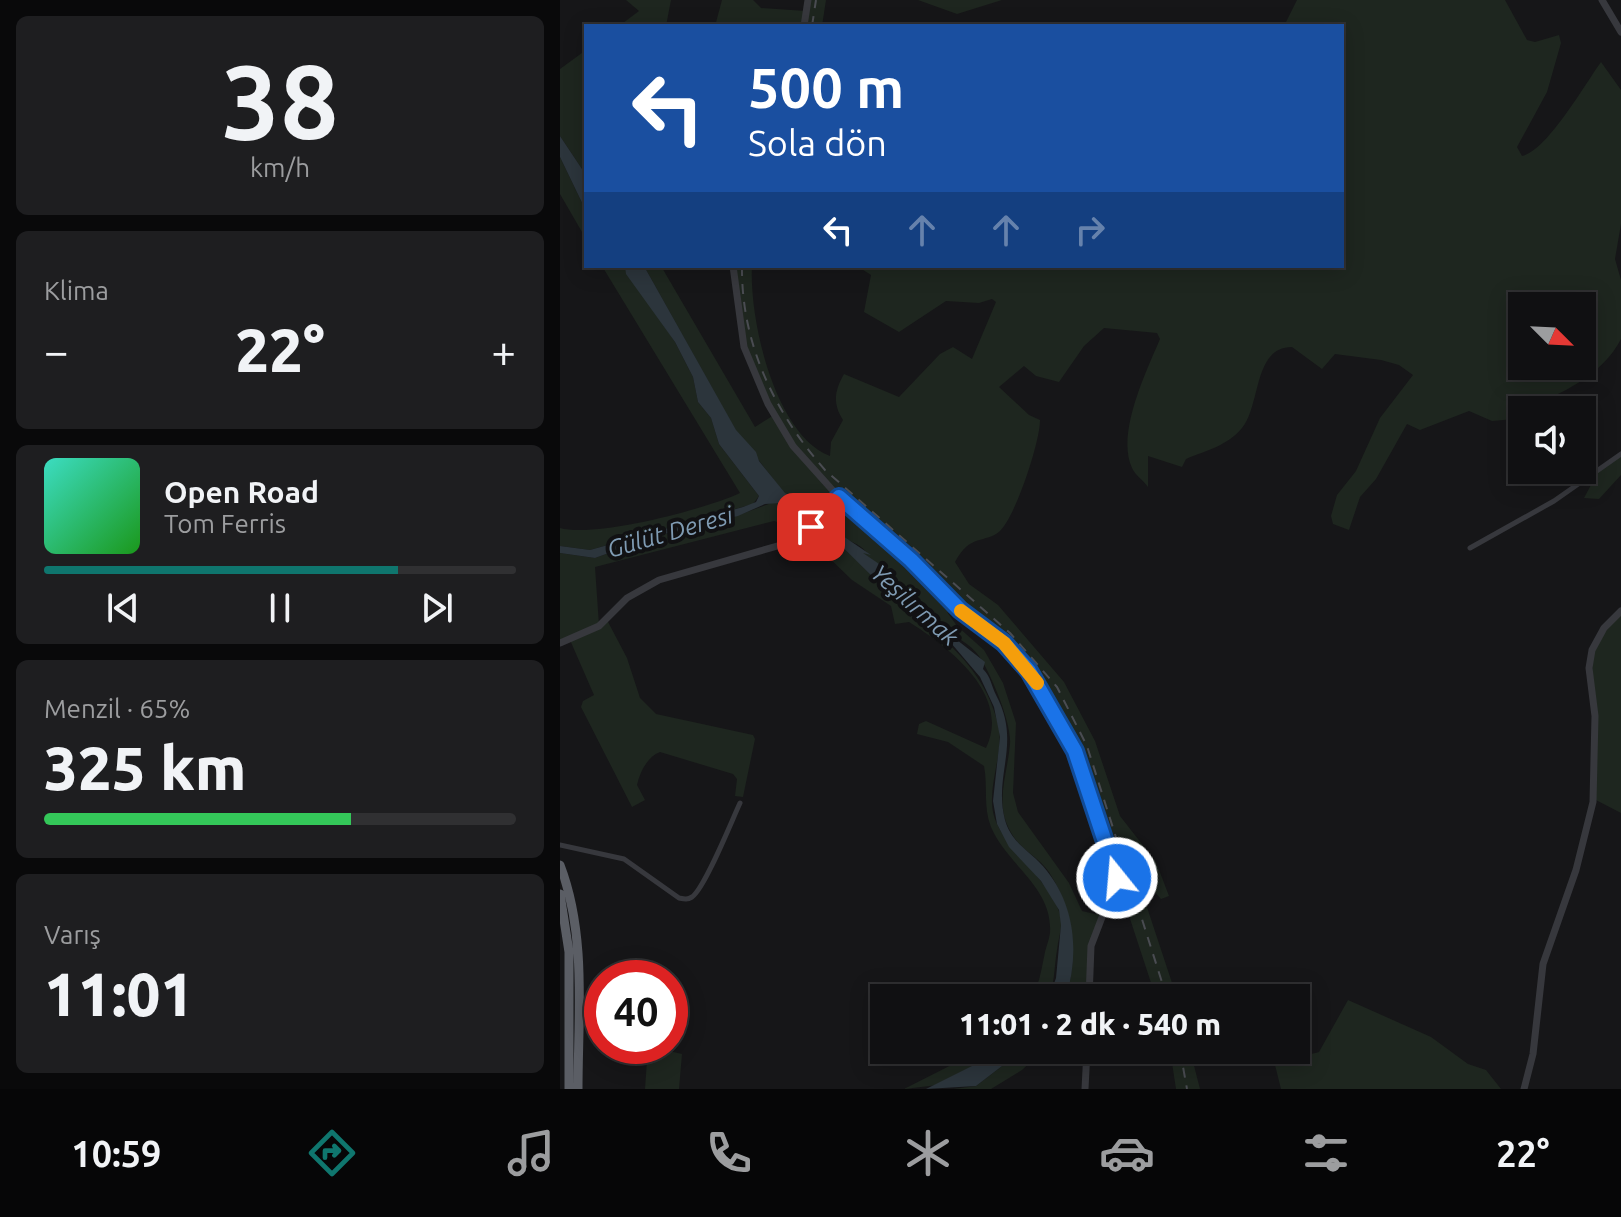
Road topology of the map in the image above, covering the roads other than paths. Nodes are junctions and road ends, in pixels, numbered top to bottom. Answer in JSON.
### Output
{"nodes":[{"id":1,"x":808,"y":0,"type":"edge"},
{"id":2,"x":1602,"y":0,"type":"edge"},
{"id":3,"x":804,"y":24,"type":"edge"},
{"id":4,"x":1621,"y":32,"type":"edge"},
{"id":5,"x":733,"y":268,"type":"edge"},
{"id":6,"x":1621,"y":454,"type":"edge"},
{"id":7,"x":837,"y":500,"type":"junction"},
{"id":8,"x":1470,"y":548,"type":"dead end"},
{"id":9,"x":1621,"y":611,"type":"edge"},
{"id":10,"x":560,"y":643,"type":"edge"},
{"id":11,"x":740,"y":803,"type":"dead end"},
{"id":12,"x":560,"y":845,"type":"edge"},
{"id":13,"x":560,"y":865,"type":"edge"},
{"id":14,"x":560,"y":894,"type":"edge"},
{"id":15,"x":1090,"y":984,"type":"edge"},
{"id":16,"x":1086,"y":1064,"type":"edge"},
{"id":17,"x":569,"y":1089,"type":"edge"},
{"id":18,"x":578,"y":1089,"type":"edge"},
{"id":19,"x":1085,"y":1089,"type":"edge"},
{"id":20,"x":1524,"y":1089,"type":"edge"}],
"edges":[{"from":1,"to":3,"type":"street"},
{"from":2,"to":4,"type":"street"},
{"from":5,"to":7,"type":"street"},
{"from":6,"to":8,"type":"street"},
{"from":7,"to":10,"type":"street"},
{"from":7,"to":15,"type":"street"},
{"from":9,"to":20,"type":"street"},
{"from":11,"to":12,"type":"street"},
{"from":13,"to":18,"type":"highway"},
{"from":14,"to":17,"type":"highway"},
{"from":16,"to":19,"type":"street"}]}
